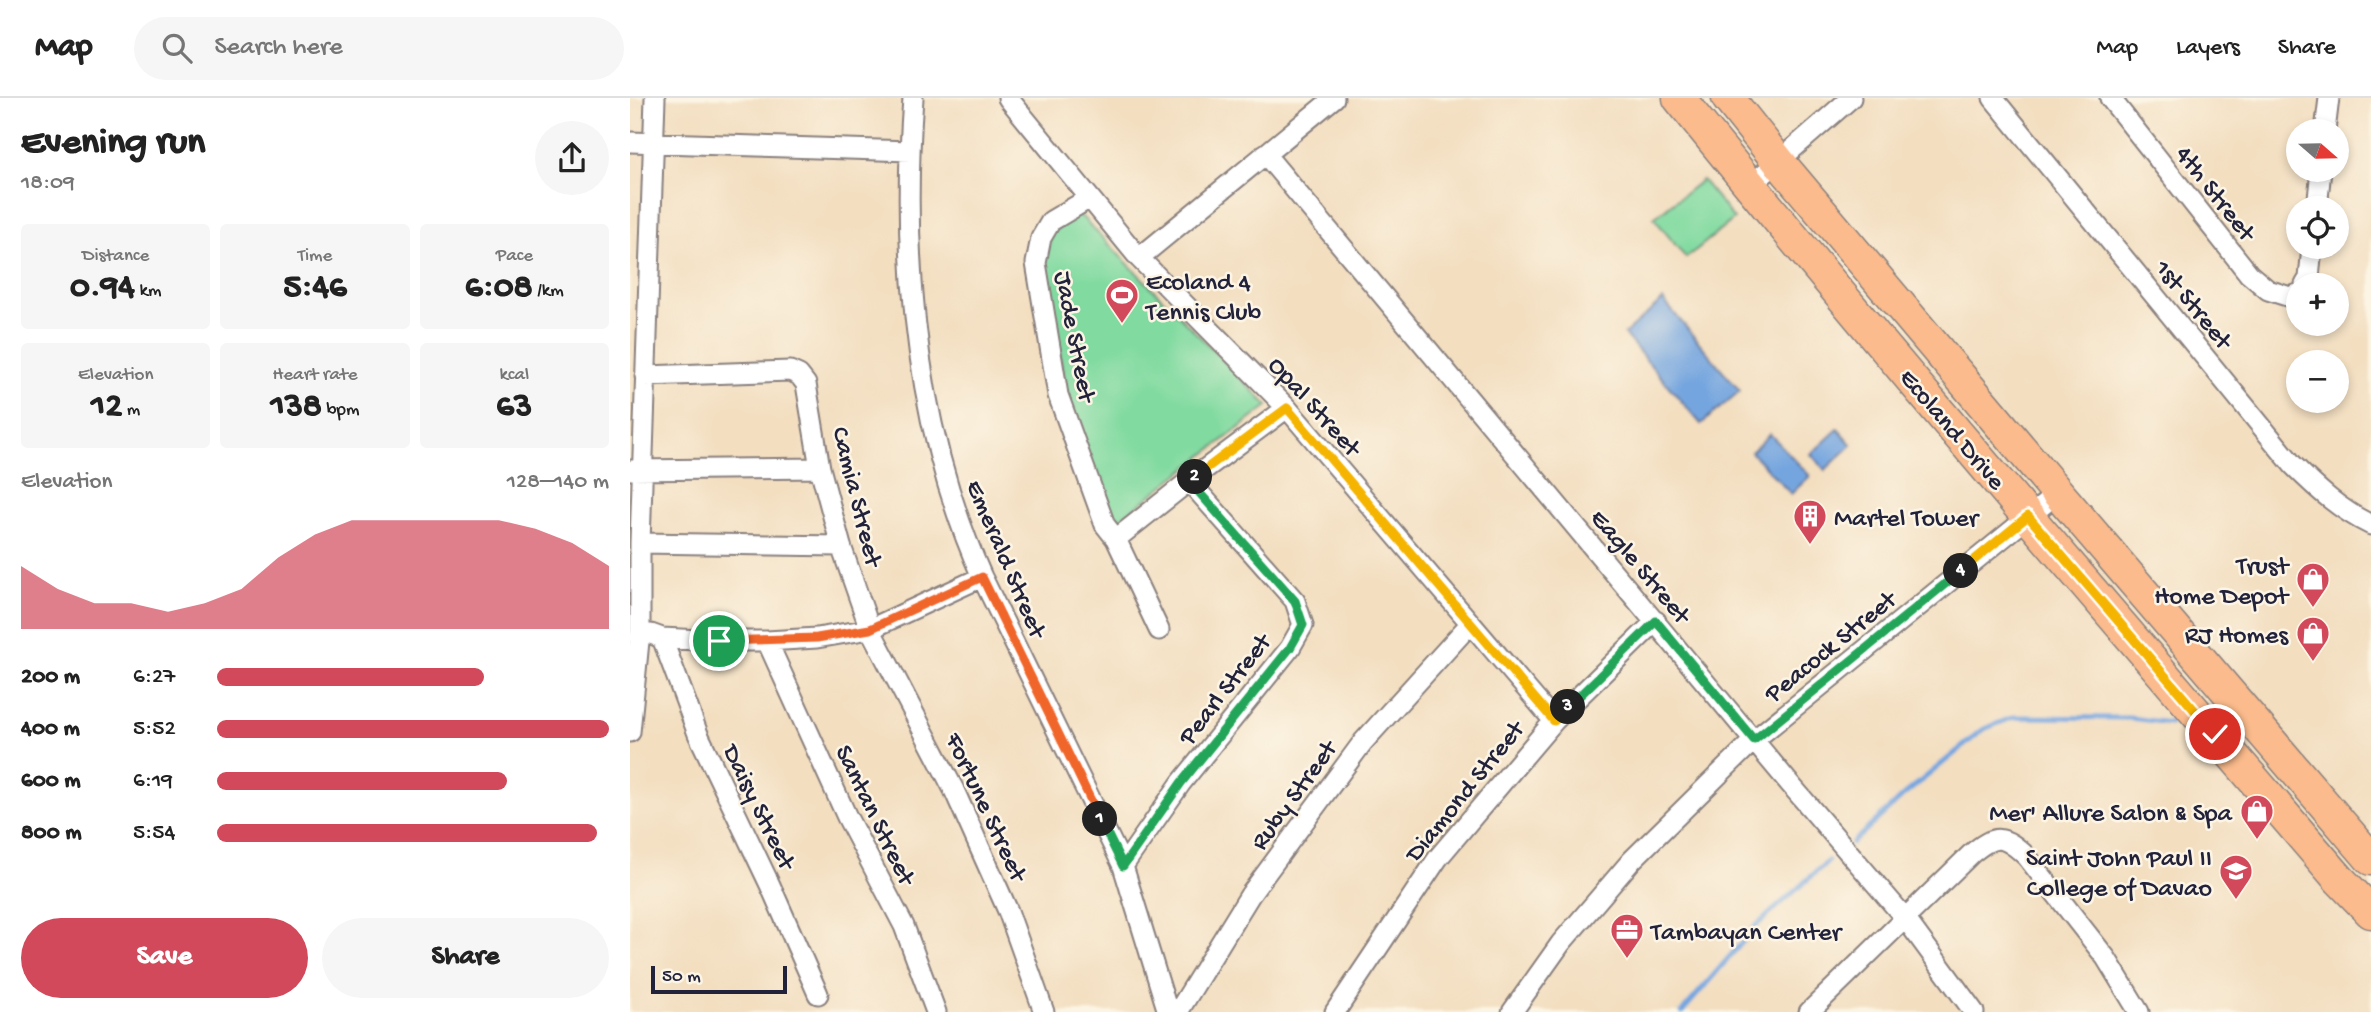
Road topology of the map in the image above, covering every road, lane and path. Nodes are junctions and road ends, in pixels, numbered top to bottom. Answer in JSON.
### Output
{"nodes":[{"id":1,"x":655,"y":98,"type":"edge"},
{"id":2,"x":913,"y":98,"type":"edge"},
{"id":3,"x":1007,"y":98,"type":"edge"},
{"id":4,"x":1334,"y":98,"type":"edge"},
{"id":5,"x":1679,"y":98,"type":"edge"},
{"id":6,"x":1728,"y":98,"type":"edge"},
{"id":7,"x":1851,"y":98,"type":"edge"},
{"id":8,"x":1993,"y":98,"type":"edge"},
{"id":9,"x":2110,"y":98,"type":"edge"},
{"id":10,"x":2329,"y":98,"type":"edge"},
{"id":11,"x":2326,"y":119,"type":"edge"},
{"id":12,"x":630,"y":142,"type":"edge"},
{"id":13,"x":653,"y":143,"type":"junction"},
{"id":14,"x":910,"y":151,"type":"junction"},
{"id":15,"x":1265,"y":154,"type":"junction"},
{"id":16,"x":1779,"y":162,"type":"junction"},
{"id":17,"x":1750,"y":186,"type":"junction"},
{"id":18,"x":1088,"y":199,"type":"junction"},
{"id":19,"x":1139,"y":258,"type":"junction"},
{"id":20,"x":2286,"y":296,"type":"edge"},
{"id":21,"x":645,"y":376,"type":"junction"},
{"id":22,"x":1287,"y":408,"type":"junction"},
{"id":23,"x":820,"y":468,"type":"junction"},
{"id":24,"x":636,"y":470,"type":"edge"},
{"id":25,"x":1189,"y":481,"type":"junction"},
{"id":26,"x":2058,"y":493,"type":"junction"},
{"id":27,"x":2028,"y":516,"type":"junction"},
{"id":28,"x":2371,"y":524,"type":"edge"},
{"id":29,"x":1116,"y":539,"type":"junction"},
{"id":30,"x":640,"y":543,"type":"junction"},
{"id":31,"x":841,"y":546,"type":"junction"},
{"id":32,"x":982,"y":577,"type":"junction"},
{"id":33,"x":635,"y":601,"type":"edge"},
{"id":34,"x":1656,"y":621,"type":"junction"},
{"id":35,"x":1470,"y":624,"type":"junction"},
{"id":36,"x":870,"y":629,"type":"junction"},
{"id":37,"x":1159,"y":630,"type":"dead end"},
{"id":38,"x":640,"y":631,"type":"junction"},
{"id":39,"x":662,"y":638,"type":"junction"},
{"id":40,"x":767,"y":641,"type":"junction"},
{"id":41,"x":1554,"y":721,"type":"junction"},
{"id":42,"x":630,"y":732,"type":"edge"},
{"id":43,"x":1754,"y":740,"type":"junction"},
{"id":44,"x":2371,"y":859,"type":"edge"},
{"id":45,"x":1123,"y":866,"type":"junction"},
{"id":46,"x":2371,"y":912,"type":"edge"},
{"id":47,"x":1905,"y":918,"type":"junction"},
{"id":48,"x":818,"y":994,"type":"dead end"},
{"id":49,"x":936,"y":1012,"type":"edge"},
{"id":50,"x":1044,"y":1012,"type":"edge"},
{"id":51,"x":1168,"y":1012,"type":"edge"},
{"id":52,"x":1178,"y":1012,"type":"edge"},
{"id":53,"x":1335,"y":1012,"type":"edge"},
{"id":54,"x":1512,"y":1012,"type":"edge"},
{"id":55,"x":1809,"y":1012,"type":"edge"},
{"id":56,"x":1974,"y":1012,"type":"edge"},
{"id":57,"x":2139,"y":1012,"type":"edge"}],
"edges":[{"from":1,"to":13,"type":"street"},
{"from":2,"to":14,"type":"street","name":"Emerald Street"},
{"from":3,"to":18,"type":"street","name":"Opal Street"},
{"from":4,"to":15,"type":"street"},
{"from":5,"to":17,"type":"main road","name":"Ecoland Drive"},
{"from":6,"to":16,"type":"main road","name":"Ecoland Drive"},
{"from":7,"to":16,"type":"street"},
{"from":8,"to":28,"type":"street","name":"1st Street"},
{"from":9,"to":20,"type":"street","name":"4th Street"},
{"from":10,"to":11,"type":"street"},
{"from":12,"to":13,"type":"street"},
{"from":13,"to":14,"type":"street"},
{"from":13,"to":21,"type":"street"},
{"from":14,"to":32,"type":"street","name":"Emerald Street"},
{"from":15,"to":19,"type":"street"},
{"from":15,"to":34,"type":"street","name":"Eagle Street"},
{"from":16,"to":17,"type":"street"},
{"from":16,"to":26,"type":"main road","name":"Ecoland Drive"},
{"from":17,"to":27,"type":"main road","name":"Ecoland Drive"},
{"from":18,"to":19,"type":"street","name":"Opal Street"},
{"from":18,"to":29,"type":"street","name":"Jade Street"},
{"from":19,"to":22,"type":"street","name":"Opal Street"},
{"from":21,"to":23,"type":"street","name":"Camia Street"},
{"from":21,"to":24,"type":"street"},
{"from":22,"to":25,"type":"street"},
{"from":22,"to":35,"type":"street","name":"Opal Street"},
{"from":23,"to":24,"type":"street"},
{"from":23,"to":31,"type":"street","name":"Camia Street"},
{"from":24,"to":30,"type":"street"},
{"from":25,"to":29,"type":"street"},
{"from":25,"to":45,"type":"street","name":"Pearl Street"},
{"from":26,"to":27,"type":"street","name":"Peacock Street"},
{"from":26,"to":44,"type":"main road","name":"Ecoland Drive"},
{"from":27,"to":43,"type":"street","name":"Peacock Street"},
{"from":27,"to":46,"type":"main road","name":"Ecoland Drive"},
{"from":29,"to":37,"type":"street","name":"Jade Street"},
{"from":30,"to":31,"type":"street"},
{"from":30,"to":33,"type":"street"},
{"from":31,"to":36,"type":"street","name":"Camia Street"},
{"from":32,"to":36,"type":"street"},
{"from":32,"to":45,"type":"street","name":"Emerald Street"},
{"from":33,"to":38,"type":"street"},
{"from":34,"to":41,"type":"street","name":"Diamond Street"},
{"from":34,"to":43,"type":"street","name":"Eagle Street"},
{"from":35,"to":41,"type":"street","name":"Opal Street"},
{"from":35,"to":52,"type":"street","name":"Ruby Street"},
{"from":36,"to":40,"type":"street"},
{"from":36,"to":50,"type":"street","name":"Fortune Street"},
{"from":38,"to":39,"type":"street"},
{"from":38,"to":42,"type":"street"},
{"from":39,"to":40,"type":"street"},
{"from":39,"to":48,"type":"street","name":"Daisy Street"},
{"from":40,"to":49,"type":"street","name":"Santan Street"},
{"from":41,"to":53,"type":"street","name":"Diamond Street"},
{"from":43,"to":47,"type":"street","name":"Eagle Street"},
{"from":43,"to":54,"type":"street","name":"Peacock Street"},
{"from":45,"to":51,"type":"street","name":"Emerald Street"},
{"from":47,"to":55,"type":"street"},
{"from":47,"to":56,"type":"street","name":"Eagle Street"},
{"from":47,"to":57,"type":"street"}]}
